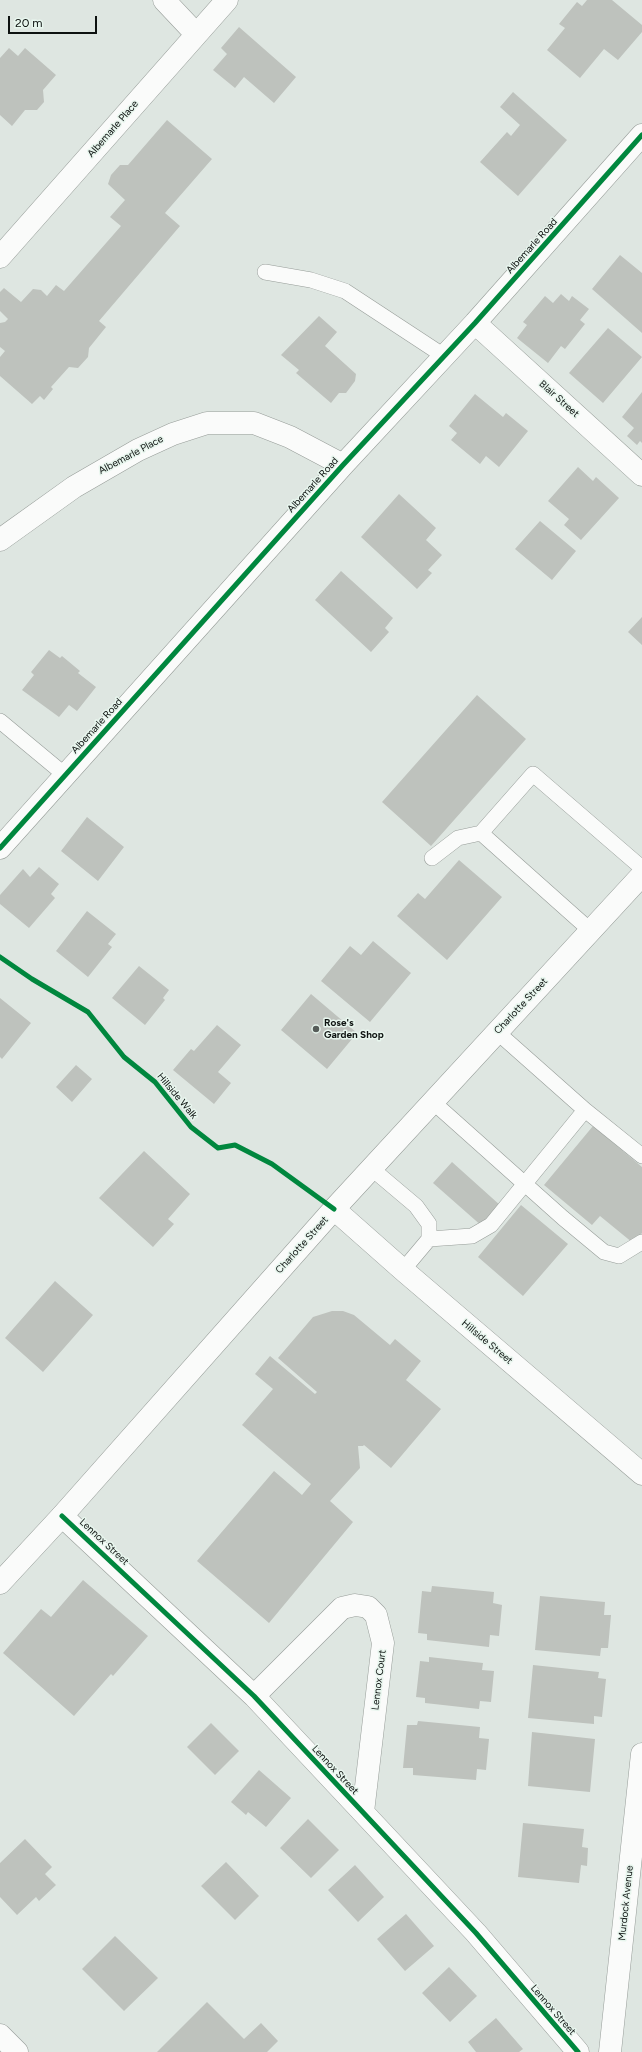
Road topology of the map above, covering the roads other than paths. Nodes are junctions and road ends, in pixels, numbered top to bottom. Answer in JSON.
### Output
{"nodes":[{"id":1,"x":164,"y":0,"type":"edge"},
{"id":2,"x":227,"y":0,"type":"edge"},
{"id":3,"x":196,"y":34,"type":"junction"},
{"id":4,"x":642,"y":135,"type":"edge"},
{"id":5,"x":0,"y":257,"type":"edge"},
{"id":6,"x":265,"y":272,"type":"dead end"},
{"id":7,"x":475,"y":323,"type":"junction"},
{"id":8,"x":444,"y":356,"type":"junction"},
{"id":9,"x":343,"y":465,"type":"junction"},
{"id":10,"x":642,"y":475,"type":"edge"},
{"id":11,"x":0,"y":540,"type":"edge"},
{"id":12,"x":0,"y":721,"type":"edge"},
{"id":13,"x":65,"y":775,"type":"junction"},
{"id":14,"x":481,"y":833,"type":"junction"},
{"id":15,"x":0,"y":848,"type":"edge"},
{"id":16,"x":432,"y":858,"type":"dead end"},
{"id":17,"x":642,"y":868,"type":"edge"},
{"id":18,"x":642,"y":875,"type":"edge"},
{"id":19,"x":591,"y":930,"type":"junction"},
{"id":20,"x":497,"y":1032,"type":"junction"},
{"id":21,"x":433,"y":1102,"type":"junction"},
{"id":22,"x":585,"y":1110,"type":"junction"},
{"id":23,"x":642,"y":1156,"type":"edge"},
{"id":24,"x":371,"y":1168,"type":"junction"},
{"id":25,"x":525,"y":1184,"type":"junction"},
{"id":26,"x":334,"y":1209,"type":"junction"},
{"id":27,"x":429,"y":1239,"type":"junction"},
{"id":28,"x":642,"y":1242,"type":"edge"},
{"id":29,"x":403,"y":1270,"type":"junction"},
{"id":30,"x":642,"y":1474,"type":"edge"},
{"id":31,"x":62,"y":1516,"type":"junction"},
{"id":32,"x":0,"y":1583,"type":"edge"},
{"id":33,"x":254,"y":1696,"type":"junction"},
{"id":34,"x":642,"y":1754,"type":"edge"},
{"id":35,"x":363,"y":1812,"type":"junction"},
{"id":36,"x":0,"y":2035,"type":"edge"},
{"id":37,"x":17,"y":2052,"type":"edge"},
{"id":38,"x":578,"y":2052,"type":"edge"},
{"id":39,"x":610,"y":2052,"type":"edge"}],
"edges":[{"from":1,"to":3,"type":"street"},
{"from":2,"to":3,"type":"street","name":"Albemarle Place"},
{"from":3,"to":5,"type":"street","name":"Albemarle Place"},
{"from":4,"to":7,"type":"street","name":"Albemarle Road"},
{"from":6,"to":8,"type":"lane"},
{"from":7,"to":8,"type":"street","name":"Albemarle Road"},
{"from":7,"to":10,"type":"street","name":"Blair Street"},
{"from":8,"to":9,"type":"street","name":"Albemarle Road"},
{"from":9,"to":11,"type":"street","name":"Albemarle Place"},
{"from":9,"to":13,"type":"street","name":"Albemarle Road"},
{"from":12,"to":13,"type":"lane"},
{"from":13,"to":15,"type":"street","name":"Albemarle Road"},
{"from":14,"to":16,"type":"lane"},
{"from":14,"to":17,"type":"lane"},
{"from":14,"to":19,"type":"lane"},
{"from":18,"to":19,"type":"street","name":"Charlotte Street"},
{"from":19,"to":20,"type":"street","name":"Charlotte Street"},
{"from":20,"to":21,"type":"street","name":"Charlotte Street"},
{"from":20,"to":22,"type":"lane"},
{"from":21,"to":24,"type":"street","name":"Charlotte Street"},
{"from":21,"to":25,"type":"lane"},
{"from":22,"to":23,"type":"lane"},
{"from":22,"to":25,"type":"lane"},
{"from":24,"to":26,"type":"street","name":"Charlotte Street"},
{"from":24,"to":27,"type":"lane"},
{"from":25,"to":27,"type":"lane"},
{"from":25,"to":28,"type":"lane"},
{"from":26,"to":29,"type":"street","name":"Hillside Street"},
{"from":26,"to":31,"type":"street","name":"Charlotte Street"},
{"from":27,"to":29,"type":"lane"},
{"from":29,"to":30,"type":"street","name":"Hillside Street"},
{"from":31,"to":32,"type":"street","name":"Charlotte Street"},
{"from":31,"to":33,"type":"street","name":"Lennox Street"},
{"from":33,"to":35,"type":"street","name":"Lennox Street"},
{"from":33,"to":35,"type":"street","name":"Lennox Court"},
{"from":34,"to":39,"type":"street","name":"Murdock Avenue"},
{"from":35,"to":38,"type":"street","name":"Lennox Street"},
{"from":36,"to":37,"type":"street"}]}
